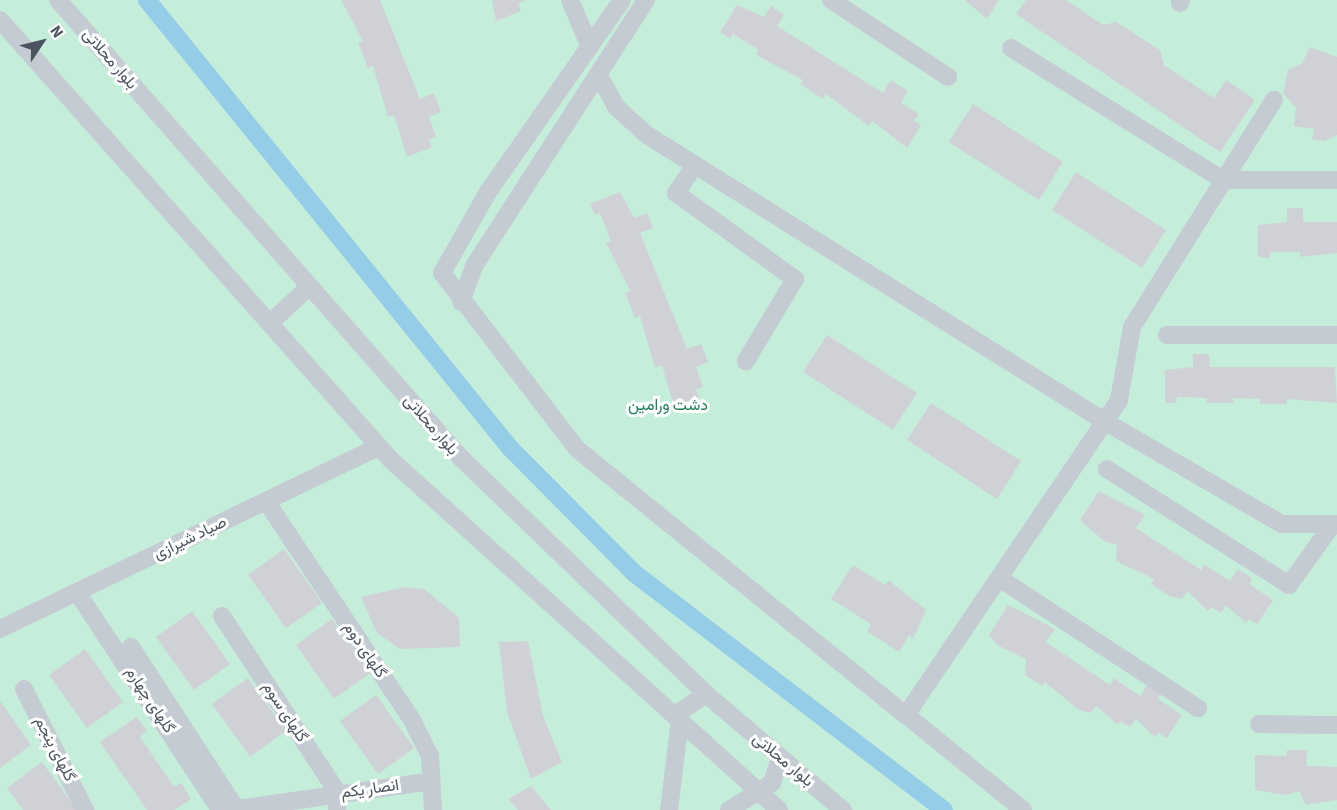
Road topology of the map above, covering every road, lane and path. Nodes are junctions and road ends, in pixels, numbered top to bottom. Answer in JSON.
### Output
{"nodes":[{"id":1,"x":58,"y":0,"type":"edge"},
{"id":2,"x":570,"y":0,"type":"edge"},
{"id":3,"x":622,"y":0,"type":"edge"},
{"id":4,"x":646,"y":0,"type":"edge"},
{"id":5,"x":831,"y":0,"type":"edge"},
{"id":6,"x":0,"y":20,"type":"edge"},
{"id":7,"x":590,"y":47,"type":"junction"},
{"id":8,"x":1011,"y":48,"type":"dead end"},
{"id":9,"x":598,"y":74,"type":"junction"},
{"id":10,"x":948,"y":77,"type":"dead end"},
{"id":11,"x":1274,"y":100,"type":"dead end"},
{"id":12,"x":695,"y":165,"type":"junction"},
{"id":13,"x":1223,"y":180,"type":"junction"},
{"id":14,"x":1337,"y":180,"type":"edge"},
{"id":15,"x":310,"y":286,"type":"junction"},
{"id":16,"x":461,"y":302,"type":"junction"},
{"id":17,"x":270,"y":323,"type":"junction"},
{"id":18,"x":1167,"y":335,"type":"dead end"},
{"id":19,"x":1337,"y":335,"type":"edge"},
{"id":20,"x":746,"y":361,"type":"dead end"},
{"id":21,"x":1104,"y":421,"type":"junction"},
{"id":22,"x":379,"y":447,"type":"junction"},
{"id":23,"x":1107,"y":469,"type":"dead end"},
{"id":24,"x":266,"y":501,"type":"junction"},
{"id":25,"x":1335,"y":524,"type":"edge"},
{"id":26,"x":999,"y":578,"type":"junction"},
{"id":27,"x":77,"y":592,"type":"junction"},
{"id":28,"x":222,"y":616,"type":"dead end"},
{"id":29,"x":0,"y":629,"type":"edge"},
{"id":30,"x":131,"y":646,"type":"dead end"},
{"id":31,"x":24,"y":689,"type":"dead end"},
{"id":32,"x":706,"y":694,"type":"junction"},
{"id":33,"x":1198,"y":708,"type":"dead end"},
{"id":34,"x":906,"y":715,"type":"junction"},
{"id":35,"x":681,"y":723,"type":"junction"},
{"id":36,"x":1259,"y":724,"type":"dead end"},
{"id":37,"x":1337,"y":725,"type":"edge"},
{"id":38,"x":780,"y":758,"type":"junction"},
{"id":39,"x":431,"y":780,"type":"junction"},
{"id":40,"x":756,"y":792,"type":"junction"},
{"id":41,"x":338,"y":802,"type":"edge"},
{"id":42,"x":85,"y":810,"type":"edge"},
{"id":43,"x":232,"y":810,"type":"edge"},
{"id":44,"x":433,"y":810,"type":"edge"},
{"id":45,"x":669,"y":810,"type":"edge"},
{"id":46,"x":729,"y":810,"type":"edge"},
{"id":47,"x":779,"y":810,"type":"edge"},
{"id":48,"x":843,"y":810,"type":"edge"},
{"id":49,"x":1023,"y":810,"type":"edge"}],
"edges":[{"from":1,"to":15,"type":"street","name":"بلوار محلاتی"},
{"from":2,"to":7,"type":"street"},
{"from":3,"to":7,"type":"street"},
{"from":4,"to":9,"type":"street"},
{"from":5,"to":10,"type":"street"},
{"from":6,"to":17,"type":"street"},
{"from":7,"to":16,"type":"street"},
{"from":8,"to":13,"type":"street"},
{"from":9,"to":12,"type":"street"},
{"from":9,"to":16,"type":"street"},
{"from":11,"to":13,"type":"street"},
{"from":12,"to":20,"type":"street"},
{"from":12,"to":21,"type":"street"},
{"from":13,"to":14,"type":"street"},
{"from":13,"to":21,"type":"street"},
{"from":15,"to":17,"type":"street"},
{"from":15,"to":32,"type":"street","name":"بلوار محلاتی"},
{"from":16,"to":34,"type":"street"},
{"from":17,"to":22,"type":"street"},
{"from":18,"to":19,"type":"street"},
{"from":21,"to":25,"type":"street"},
{"from":21,"to":26,"type":"street"},
{"from":22,"to":24,"type":"street","name":"صیاد شیرازی"},
{"from":22,"to":35,"type":"street"},
{"from":23,"to":25,"type":"street"},
{"from":24,"to":27,"type":"street","name":"صیاد شیرازی"},
{"from":24,"to":39,"type":"street","name":"گلهای دوم"},
{"from":26,"to":33,"type":"street"},
{"from":26,"to":34,"type":"street"},
{"from":27,"to":29,"type":"street","name":"صیاد شیرازی"},
{"from":27,"to":43,"type":"street","name":"گلهای چهارم"},
{"from":28,"to":41,"type":"street","name":"گلهای سوم"},
{"from":30,"to":43,"type":"street"},
{"from":31,"to":42,"type":"street","name":"گلهای پنجم"},
{"from":32,"to":35,"type":"street"},
{"from":32,"to":38,"type":"street","name":"بلوار محلاتی"},
{"from":34,"to":49,"type":"street"},
{"from":35,"to":40,"type":"street"},
{"from":35,"to":45,"type":"street"},
{"from":36,"to":37,"type":"street"},
{"from":38,"to":40,"type":"street"},
{"from":38,"to":48,"type":"street","name":"بلوار محلاتی"},
{"from":39,"to":41,"type":"street","name":"انصار یکم"},
{"from":39,"to":44,"type":"street","name":"گلهای دوم"},
{"from":40,"to":46,"type":"street"},
{"from":40,"to":47,"type":"street"},
{"from":41,"to":43,"type":"street","name":"انصار یکم"}]}
